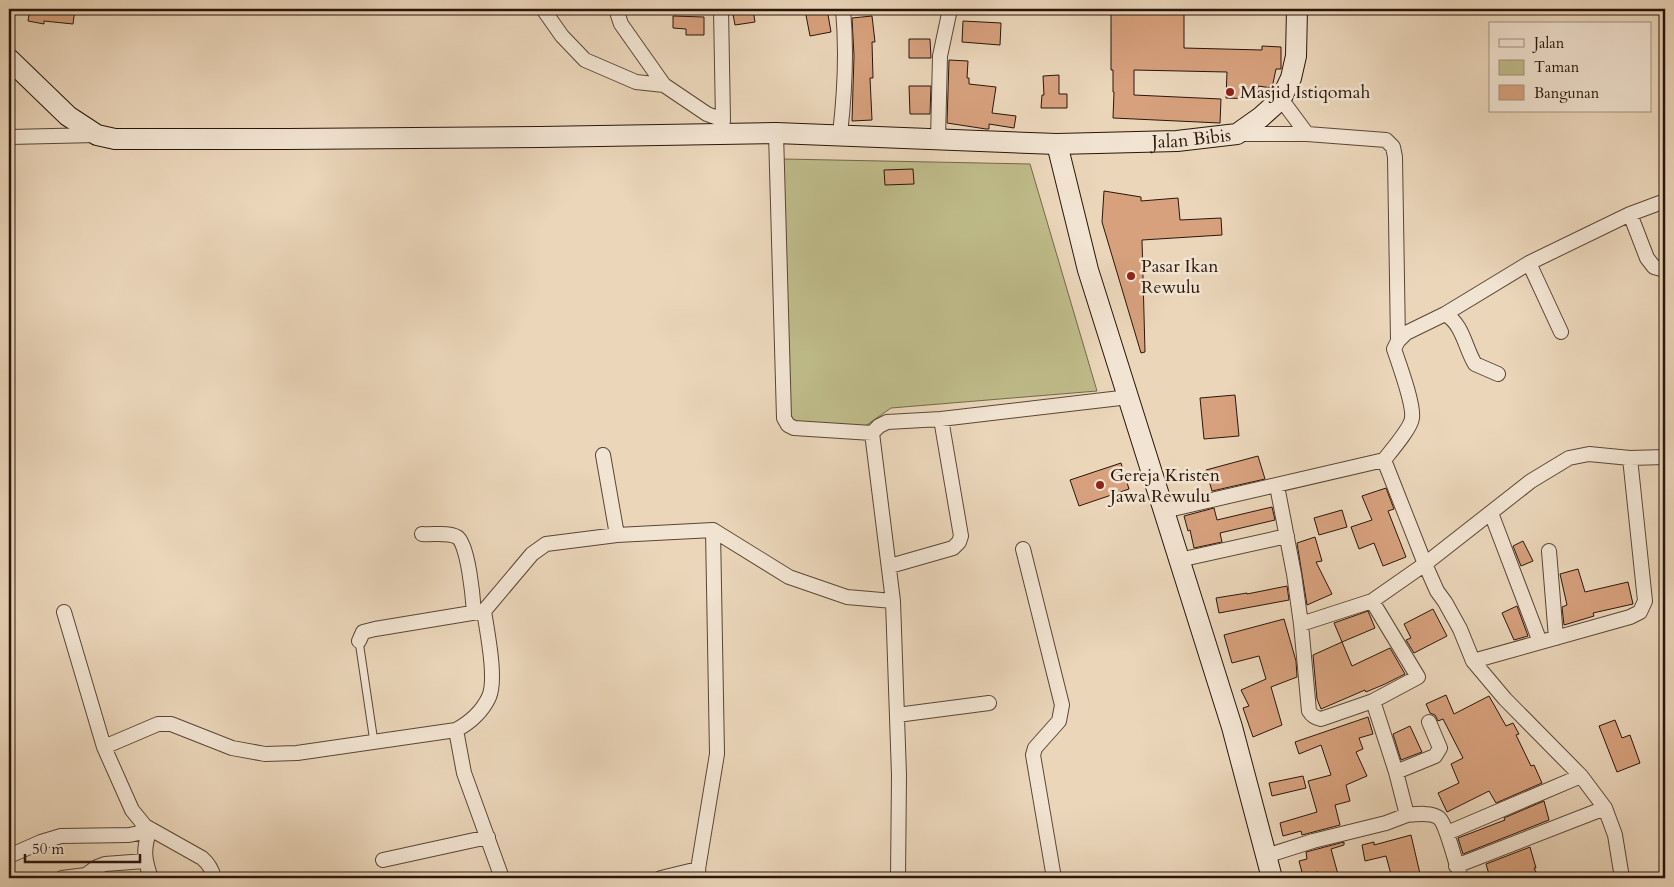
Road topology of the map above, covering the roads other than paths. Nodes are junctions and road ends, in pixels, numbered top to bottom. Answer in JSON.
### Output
{"nodes":[{"id":1,"x":543,"y":9,"type":"edge"},
{"id":2,"x":616,"y":9,"type":"edge"},
{"id":3,"x":721,"y":9,"type":"edge"},
{"id":4,"x":843,"y":9,"type":"edge"},
{"id":5,"x":950,"y":9,"type":"edge"},
{"id":6,"x":1297,"y":9,"type":"edge"},
{"id":7,"x":9,"y":59,"type":"edge"},
{"id":8,"x":664,"y":85,"type":"junction"},
{"id":9,"x":1281,"y":99,"type":"junction"},
{"id":10,"x":722,"y":127,"type":"junction"},
{"id":11,"x":776,"y":132,"type":"junction"},
{"id":12,"x":840,"y":134,"type":"junction"},
{"id":13,"x":1237,"y":134,"type":"junction"},
{"id":14,"x":1307,"y":134,"type":"junction"},
{"id":15,"x":98,"y":135,"type":"junction"},
{"id":16,"x":9,"y":137,"type":"edge"},
{"id":17,"x":938,"y":139,"type":"junction"},
{"id":18,"x":1057,"y":144,"type":"junction"},
{"id":19,"x":1665,"y":201,"type":"edge"},
{"id":20,"x":1630,"y":214,"type":"junction"},
{"id":21,"x":1529,"y":263,"type":"junction"},
{"id":22,"x":1665,"y":270,"type":"edge"},
{"id":23,"x":1445,"y":314,"type":"junction"},
{"id":24,"x":1561,"y":332,"type":"dead end"},
{"id":25,"x":1398,"y":341,"type":"junction"},
{"id":26,"x":1498,"y":374,"type":"dead end"},
{"id":27,"x":1129,"y":398,"type":"junction"},
{"id":28,"x":942,"y":419,"type":"junction"},
{"id":29,"x":872,"y":433,"type":"junction"},
{"id":30,"x":603,"y":455,"type":"dead end"},
{"id":31,"x":1665,"y":457,"type":"edge"},
{"id":32,"x":1630,"y":458,"type":"junction"},
{"id":33,"x":1384,"y":460,"type":"junction"},
{"id":34,"x":1276,"y":486,"type":"junction"},
{"id":35,"x":1164,"y":511,"type":"junction"},
{"id":36,"x":1491,"y":513,"type":"junction"},
{"id":37,"x":713,"y":530,"type":"junction"},
{"id":38,"x":422,"y":534,"type":"dead end"},
{"id":39,"x":616,"y":535,"type":"junction"},
{"id":40,"x":1287,"y":536,"type":"junction"},
{"id":41,"x":1023,"y":549,"type":"dead end"},
{"id":42,"x":1549,"y":551,"type":"dead end"},
{"id":43,"x":1179,"y":560,"type":"junction"},
{"id":44,"x":1425,"y":564,"type":"junction"},
{"id":45,"x":890,"y":566,"type":"junction"},
{"id":46,"x":893,"y":601,"type":"junction"},
{"id":47,"x":1372,"y":601,"type":"junction"},
{"id":48,"x":479,"y":611,"type":"junction"},
{"id":49,"x":64,"y":612,"type":"dead end"},
{"id":50,"x":1301,"y":624,"type":"junction"},
{"id":51,"x":1556,"y":638,"type":"junction"},
{"id":52,"x":358,"y":640,"type":"joint"},
{"id":53,"x":1540,"y":642,"type":"junction"},
{"id":54,"x":1473,"y":661,"type":"junction"},
{"id":55,"x":1374,"y":701,"type":"junction"},
{"id":56,"x":989,"y":703,"type":"dead end"},
{"id":57,"x":897,"y":715,"type":"junction"},
{"id":58,"x":1429,"y":722,"type":"dead end"},
{"id":59,"x":456,"y":730,"type":"junction"},
{"id":60,"x":374,"y":742,"type":"junction"},
{"id":61,"x":104,"y":747,"type":"junction"},
{"id":62,"x":1396,"y":772,"type":"junction"},
{"id":63,"x":1581,"y":776,"type":"junction"},
{"id":64,"x":1605,"y":808,"type":"junction"},
{"id":65,"x":1407,"y":815,"type":"junction"},
{"id":66,"x":148,"y":828,"type":"junction"},
{"id":67,"x":1447,"y":833,"type":"junction"},
{"id":68,"x":488,"y":837,"type":"junction"},
{"id":69,"x":9,"y":856,"type":"edge"},
{"id":70,"x":1266,"y":856,"type":"junction"},
{"id":71,"x":383,"y":860,"type":"dead end"},
{"id":72,"x":145,"y":861,"type":"junction"},
{"id":73,"x":1459,"y":872,"type":"edge"},
{"id":74,"x":699,"y":874,"type":"edge"},
{"id":75,"x":62,"y":878,"type":"edge"},
{"id":76,"x":151,"y":878,"type":"edge"},
{"id":77,"x":214,"y":878,"type":"edge"},
{"id":78,"x":502,"y":878,"type":"edge"},
{"id":79,"x":661,"y":878,"type":"edge"},
{"id":80,"x":898,"y":878,"type":"edge"},
{"id":81,"x":1054,"y":878,"type":"edge"},
{"id":82,"x":1272,"y":878,"type":"edge"},
{"id":83,"x":1622,"y":878,"type":"edge"}],
"edges":[{"from":1,"to":8,"type":"street"},
{"from":2,"to":8,"type":"street"},
{"from":3,"to":10,"type":"street"},
{"from":4,"to":12,"type":"street"},
{"from":5,"to":17,"type":"street"},
{"from":6,"to":9,"type":"main road","name":"Jalan Bibis"},
{"from":7,"to":15,"type":"main road"},
{"from":8,"to":10,"type":"street"},
{"from":9,"to":13,"type":"main road","name":"Jalan Bibis"},
{"from":9,"to":14,"type":"street"},
{"from":10,"to":11,"type":"main road","name":"Jalan Bibis"},
{"from":10,"to":15,"type":"main road","name":"Jalan Bibis"},
{"from":11,"to":12,"type":"main road","name":"Jalan Bibis"},
{"from":11,"to":29,"type":"street"},
{"from":12,"to":17,"type":"main road","name":"Jalan Bibis"},
{"from":13,"to":14,"type":"street"},
{"from":13,"to":18,"type":"main road","name":"Jalan Bibis"},
{"from":14,"to":25,"type":"street"},
{"from":15,"to":16,"type":"street"},
{"from":17,"to":18,"type":"main road","name":"Jalan Bibis"},
{"from":18,"to":27,"type":"main road"},
{"from":19,"to":20,"type":"street"},
{"from":20,"to":21,"type":"street"},
{"from":20,"to":22,"type":"street"},
{"from":21,"to":23,"type":"street"},
{"from":21,"to":24,"type":"street"},
{"from":23,"to":25,"type":"street"},
{"from":23,"to":26,"type":"street"},
{"from":25,"to":33,"type":"street"},
{"from":27,"to":28,"type":"street"},
{"from":27,"to":35,"type":"main road"},
{"from":28,"to":29,"type":"street"},
{"from":28,"to":45,"type":"street"},
{"from":29,"to":45,"type":"street"},
{"from":30,"to":39,"type":"street"},
{"from":31,"to":32,"type":"street"},
{"from":32,"to":36,"type":"street"},
{"from":32,"to":51,"type":"street"},
{"from":33,"to":34,"type":"street"},
{"from":33,"to":44,"type":"street"},
{"from":34,"to":35,"type":"street"},
{"from":34,"to":40,"type":"street"},
{"from":35,"to":43,"type":"main road"},
{"from":36,"to":44,"type":"street"},
{"from":36,"to":53,"type":"street"},
{"from":37,"to":39,"type":"street"},
{"from":37,"to":46,"type":"street"},
{"from":37,"to":74,"type":"street"},
{"from":38,"to":48,"type":"street"},
{"from":39,"to":48,"type":"street"},
{"from":40,"to":43,"type":"street"},
{"from":40,"to":50,"type":"street"},
{"from":41,"to":81,"type":"street"},
{"from":42,"to":51,"type":"street"},
{"from":43,"to":70,"type":"main road"},
{"from":44,"to":47,"type":"street"},
{"from":44,"to":54,"type":"street"},
{"from":45,"to":46,"type":"street"},
{"from":46,"to":57,"type":"street"},
{"from":47,"to":50,"type":"street"},
{"from":47,"to":55,"type":"street"},
{"from":48,"to":52,"type":"street"},
{"from":48,"to":59,"type":"street"},
{"from":49,"to":61,"type":"street"},
{"from":50,"to":55,"type":"street"},
{"from":51,"to":53,"type":"street"},
{"from":52,"to":60,"type":"lane"},
{"from":53,"to":54,"type":"street"},
{"from":54,"to":63,"type":"street"},
{"from":55,"to":62,"type":"street"},
{"from":56,"to":57,"type":"street"},
{"from":57,"to":80,"type":"street"},
{"from":58,"to":62,"type":"street"},
{"from":59,"to":60,"type":"street"},
{"from":59,"to":68,"type":"street"},
{"from":60,"to":61,"type":"street"},
{"from":61,"to":66,"type":"street"},
{"from":62,"to":65,"type":"street"},
{"from":63,"to":64,"type":"street"},
{"from":63,"to":67,"type":"street"},
{"from":64,"to":73,"type":"street"},
{"from":64,"to":83,"type":"street"},
{"from":65,"to":67,"type":"street"},
{"from":65,"to":70,"type":"street"},
{"from":66,"to":69,"type":"street"},
{"from":66,"to":72,"type":"street"},
{"from":66,"to":77,"type":"street"},
{"from":67,"to":73,"type":"street"},
{"from":68,"to":71,"type":"street"},
{"from":68,"to":78,"type":"street"},
{"from":70,"to":82,"type":"main road"},
{"from":72,"to":75,"type":"street"},
{"from":72,"to":76,"type":"street"},
{"from":74,"to":79,"type":"street"}]}
